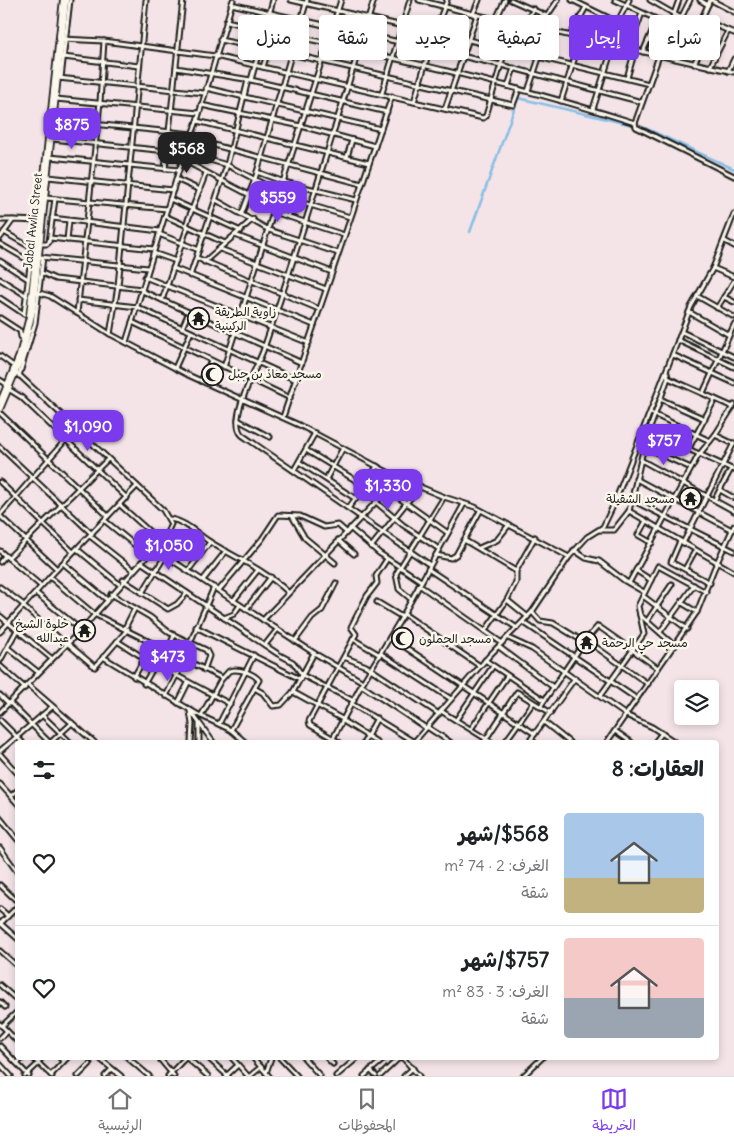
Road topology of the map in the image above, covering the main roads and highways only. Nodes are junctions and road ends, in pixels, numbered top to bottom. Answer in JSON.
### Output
{"nodes":[{"id":1,"x":64,"y":0,"type":"edge"},
{"id":2,"x":17,"y":371,"type":"junction"},
{"id":3,"x":9,"y":388,"type":"junction"},
{"id":4,"x":0,"y":402,"type":"edge"},
{"id":5,"x":0,"y":409,"type":"edge"}],
"edges":[{"from":1,"to":2,"type":"main road","name":"Jabal Awlia Street"},
{"from":1,"to":2,"type":"main road","name":"Jabal Awlia Street"},
{"from":2,"to":3,"type":"main road","name":"Jabal Awlia Street"},
{"from":3,"to":4,"type":"main road","name":"Jabal Awlia Street"},
{"from":3,"to":5,"type":"main road","name":"Jabal Awlia Street"}]}
